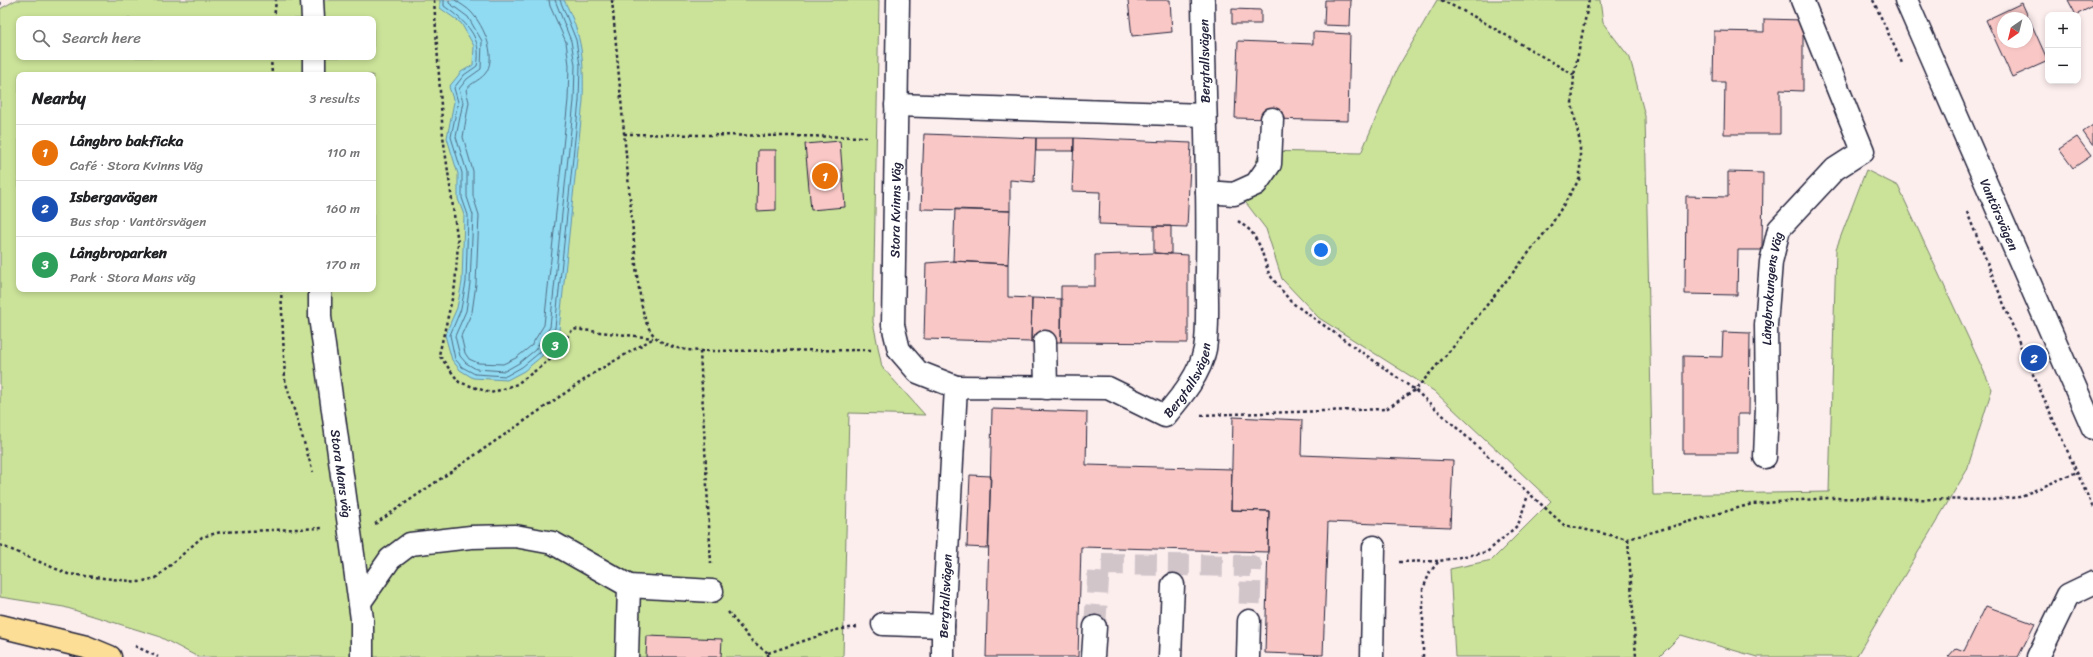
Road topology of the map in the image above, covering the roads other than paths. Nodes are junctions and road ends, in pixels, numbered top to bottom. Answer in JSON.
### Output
{"nodes":[{"id":1,"x":312,"y":0,"type":"edge"},
{"id":2,"x":898,"y":0,"type":"edge"},
{"id":3,"x":1203,"y":0,"type":"edge"},
{"id":4,"x":1802,"y":0,"type":"edge"},
{"id":5,"x":1906,"y":0,"type":"edge"},
{"id":6,"x":312,"y":16,"type":"edge"},
{"id":7,"x":314,"y":60,"type":"edge"},
{"id":8,"x":314,"y":72,"type":"edge"},
{"id":9,"x":896,"y":105,"type":"junction"},
{"id":10,"x":1204,"y":115,"type":"junction"},
{"id":11,"x":1272,"y":119,"type":"dead end"},
{"id":12,"x":1207,"y":192,"type":"junction"},
{"id":13,"x":320,"y":292,"type":"edge"},
{"id":14,"x":1045,"y":342,"type":"dead end"},
{"id":15,"x":956,"y":387,"type":"junction"},
{"id":16,"x":1046,"y":388,"type":"junction"},
{"id":17,"x":2093,"y":428,"type":"edge"},
{"id":18,"x":1765,"y":457,"type":"dead end"},
{"id":19,"x":1374,"y":554,"type":"road end"},
{"id":20,"x":2093,"y":583,"type":"edge"},
{"id":21,"x":1173,"y":585,"type":"dead end"},
{"id":22,"x":629,"y":586,"type":"junction"},
{"id":23,"x":712,"y":591,"type":"road end"},
{"id":24,"x":360,"y":602,"type":"junction"},
{"id":25,"x":1249,"y":621,"type":"tunnel mouth"},
{"id":26,"x":883,"y":624,"type":"road end"},
{"id":27,"x":0,"y":626,"type":"edge"},
{"id":28,"x":943,"y":626,"type":"junction"},
{"id":29,"x":1095,"y":626,"type":"tunnel mouth"},
{"id":30,"x":110,"y":657,"type":"edge"},
{"id":31,"x":362,"y":657,"type":"edge"},
{"id":32,"x":626,"y":657,"type":"edge"},
{"id":33,"x":943,"y":657,"type":"edge"},
{"id":34,"x":1093,"y":657,"type":"edge"},
{"id":35,"x":1170,"y":657,"type":"edge"},
{"id":36,"x":1248,"y":657,"type":"edge"},
{"id":37,"x":1372,"y":657,"type":"edge"},
{"id":38,"x":2038,"y":657,"type":"edge"}],
"edges":[{"from":1,"to":6,"type":"street"},
{"from":2,"to":9,"type":"street","name":"Stora Kvinns Väg"},
{"from":3,"to":10,"type":"street","name":"Bergtallsvägen"},
{"from":4,"to":18,"type":"street","name":"Långbrokungens Väg"},
{"from":5,"to":17,"type":"street","name":"Vantörsvägen"},
{"from":7,"to":8,"type":"street"},
{"from":9,"to":10,"type":"street"},
{"from":9,"to":15,"type":"street","name":"Stora Kvinns Väg"},
{"from":10,"to":12,"type":"street","name":"Bergtallsvägen"},
{"from":11,"to":12,"type":"street"},
{"from":12,"to":16,"type":"street","name":"Bergtallsvägen"},
{"from":13,"to":24,"type":"street","name":"Stora Mans väg"},
{"from":14,"to":16,"type":"street"},
{"from":15,"to":16,"type":"street","name":"Bergtallsvägen"},
{"from":15,"to":28,"type":"street","name":"Bergtallsvägen"},
{"from":19,"to":37,"type":"street"},
{"from":20,"to":38,"type":"street"},
{"from":21,"to":35,"type":"street"},
{"from":22,"to":23,"type":"street"},
{"from":22,"to":24,"type":"street"},
{"from":22,"to":32,"type":"street"},
{"from":24,"to":31,"type":"street","name":"Stora Mans väg"},
{"from":25,"to":36,"type":"street"},
{"from":26,"to":28,"type":"street"},
{"from":27,"to":30,"type":"main road"},
{"from":28,"to":33,"type":"street","name":"Bergtallsvägen"},
{"from":29,"to":34,"type":"street"}]}
